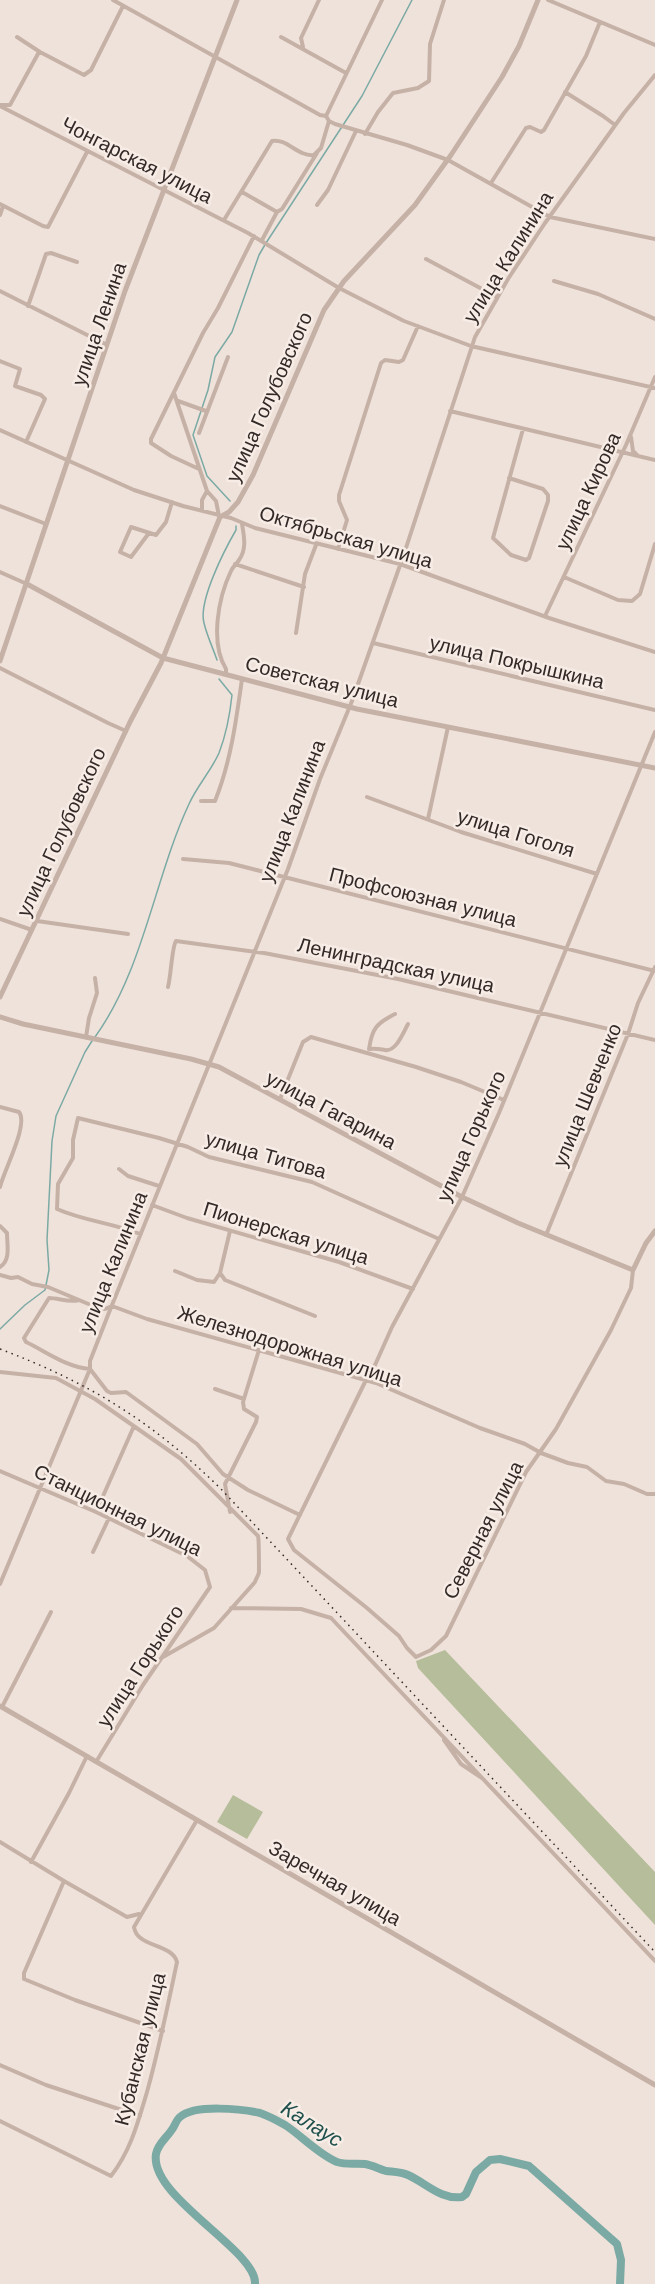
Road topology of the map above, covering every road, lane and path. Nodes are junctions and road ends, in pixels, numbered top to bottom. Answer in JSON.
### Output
{"nodes":[{"id":1,"x":113,"y":0,"type":"edge"},
{"id":2,"x":237,"y":0,"type":"edge"},
{"id":3,"x":319,"y":0,"type":"edge"},
{"id":4,"x":382,"y":0,"type":"edge"},
{"id":5,"x":444,"y":0,"type":"edge"},
{"id":6,"x":538,"y":0,"type":"edge"},
{"id":7,"x":548,"y":0,"type":"edge"},
{"id":8,"x":123,"y":6,"type":"junction"},
{"id":9,"x":600,"y":22,"type":"junction"},
{"id":10,"x":17,"y":37,"type":"dead end"},
{"id":11,"x":281,"y":37,"type":"dead end"},
{"id":12,"x":655,"y":45,"type":"edge"},
{"id":13,"x":303,"y":47,"type":"junction"},
{"id":14,"x":39,"y":52,"type":"junction"},
{"id":15,"x":215,"y":57,"type":"junction"},
{"id":16,"x":346,"y":73,"type":"junction"},
{"id":17,"x":655,"y":75,"type":"edge"},
{"id":18,"x":565,"y":92,"type":"junction"},
{"id":19,"x":0,"y":106,"type":"edge"},
{"id":20,"x":326,"y":116,"type":"junction"},
{"id":21,"x":329,"y":121,"type":"junction"},
{"id":22,"x":615,"y":125,"type":"junction"},
{"id":23,"x":356,"y":132,"type":"junction"},
{"id":24,"x":365,"y":134,"type":"junction"},
{"id":25,"x":87,"y":152,"type":"junction"},
{"id":26,"x":318,"y":152,"type":"junction"},
{"id":27,"x":448,"y":160,"type":"junction"},
{"id":28,"x":491,"y":184,"type":"junction"},
{"id":29,"x":163,"y":190,"type":"junction"},
{"id":30,"x":242,"y":192,"type":"junction"},
{"id":31,"x":2,"y":205,"type":"edge"},
{"id":32,"x":317,"y":205,"type":"dead end"},
{"id":33,"x":277,"y":212,"type":"junction"},
{"id":34,"x":0,"y":215,"type":"edge"},
{"id":35,"x":550,"y":217,"type":"junction"},
{"id":36,"x":224,"y":220,"type":"junction"},
{"id":37,"x":254,"y":236,"type":"junction"},
{"id":38,"x":655,"y":239,"type":"edge"},
{"id":39,"x":261,"y":240,"type":"junction"},
{"id":40,"x":426,"y":259,"type":"dead end"},
{"id":41,"x":77,"y":262,"type":"dead end"},
{"id":42,"x":554,"y":281,"type":"dead end"},
{"id":43,"x":339,"y":288,"type":"junction"},
{"id":44,"x":0,"y":291,"type":"edge"},
{"id":45,"x":497,"y":297,"type":"junction"},
{"id":46,"x":28,"y":306,"type":"junction"},
{"id":47,"x":655,"y":319,"type":"edge"},
{"id":48,"x":418,"y":326,"type":"junction"},
{"id":49,"x":107,"y":345,"type":"junction"},
{"id":50,"x":471,"y":346,"type":"junction"},
{"id":51,"x":228,"y":357,"type":"dead end"},
{"id":52,"x":0,"y":361,"type":"edge"},
{"id":53,"x":655,"y":377,"type":"edge"},
{"id":54,"x":653,"y":387,"type":"edge"},
{"id":55,"x":174,"y":392,"type":"junction"},
{"id":56,"x":177,"y":401,"type":"junction"},
{"id":57,"x":206,"y":411,"type":"junction"},
{"id":58,"x":450,"y":411,"type":"junction"},
{"id":59,"x":523,"y":429,"type":"junction"},
{"id":60,"x":0,"y":430,"type":"edge"},
{"id":61,"x":199,"y":433,"type":"dead end"},
{"id":62,"x":631,"y":434,"type":"junction"},
{"id":63,"x":26,"y":442,"type":"junction"},
{"id":64,"x":621,"y":452,"type":"junction"},
{"id":65,"x":637,"y":456,"type":"junction"},
{"id":66,"x":655,"y":460,"type":"edge"},
{"id":67,"x":68,"y":461,"type":"junction"},
{"id":68,"x":199,"y":469,"type":"junction"},
{"id":69,"x":509,"y":478,"type":"junction"},
{"id":70,"x":207,"y":491,"type":"junction"},
{"id":71,"x":172,"y":502,"type":"junction"},
{"id":72,"x":0,"y":506,"type":"edge"},
{"id":73,"x":202,"y":510,"type":"junction"},
{"id":74,"x":220,"y":517,"type":"junction"},
{"id":75,"x":242,"y":523,"type":"junction"},
{"id":76,"x":46,"y":524,"type":"junction"},
{"id":77,"x":148,"y":533,"type":"junction"},
{"id":78,"x":316,"y":544,"type":"junction"},
{"id":79,"x":655,"y":544,"type":"edge"},
{"id":80,"x":338,"y":550,"type":"junction"},
{"id":81,"x":239,"y":560,"type":"junction"},
{"id":82,"x":235,"y":564,"type":"junction"},
{"id":83,"x":400,"y":564,"type":"junction"},
{"id":84,"x":242,"y":567,"type":"junction"},
{"id":85,"x":0,"y":572,"type":"edge"},
{"id":86,"x":564,"y":577,"type":"junction"},
{"id":87,"x":27,"y":584,"type":"junction"},
{"id":88,"x":304,"y":587,"type":"junction"},
{"id":89,"x":545,"y":616,"type":"junction"},
{"id":90,"x":296,"y":633,"type":"dead end"},
{"id":91,"x":372,"y":643,"type":"junction"},
{"id":92,"x":655,"y":652,"type":"edge"},
{"id":93,"x":162,"y":658,"type":"junction"},
{"id":94,"x":0,"y":661,"type":"edge"},
{"id":95,"x":0,"y":668,"type":"edge"},
{"id":96,"x":226,"y":673,"type":"junction"},
{"id":97,"x":242,"y":678,"type":"junction"},
{"id":98,"x":349,"y":707,"type":"junction"},
{"id":99,"x":655,"y":710,"type":"edge"},
{"id":100,"x":448,"y":727,"type":"junction"},
{"id":101,"x":126,"y":731,"type":"junction"},
{"id":102,"x":655,"y":732,"type":"edge"},
{"id":103,"x":642,"y":765,"type":"junction"},
{"id":104,"x":655,"y":768,"type":"edge"},
{"id":105,"x":367,"y":797,"type":"dead end"},
{"id":106,"x":201,"y":801,"type":"dead end"},
{"id":107,"x":428,"y":819,"type":"junction"},
{"id":108,"x":183,"y":859,"type":"dead end"},
{"id":109,"x":597,"y":874,"type":"junction"},
{"id":110,"x":284,"y":876,"type":"junction"},
{"id":111,"x":0,"y":919,"type":"edge"},
{"id":112,"x":36,"y":920,"type":"junction"},
{"id":113,"x":32,"y":930,"type":"junction"},
{"id":114,"x":128,"y":934,"type":"dead end"},
{"id":115,"x":566,"y":950,"type":"junction"},
{"id":116,"x":254,"y":953,"type":"junction"},
{"id":117,"x":654,"y":970,"type":"edge"},
{"id":118,"x":95,"y":978,"type":"dead end"},
{"id":119,"x":168,"y":987,"type":"dead end"},
{"id":120,"x":0,"y":997,"type":"edge"},
{"id":121,"x":540,"y":1012,"type":"junction"},
{"id":122,"x":395,"y":1014,"type":"dead end"},
{"id":123,"x":0,"y":1017,"type":"edge"},
{"id":124,"x":408,"y":1024,"type":"dead end"},
{"id":125,"x":628,"y":1034,"type":"junction"},
{"id":126,"x":88,"y":1037,"type":"junction"},
{"id":127,"x":655,"y":1040,"type":"edge"},
{"id":128,"x":394,"y":1048,"type":"junction"},
{"id":129,"x":369,"y":1051,"type":"junction"},
{"id":130,"x":391,"y":1059,"type":"junction"},
{"id":131,"x":209,"y":1064,"type":"junction"},
{"id":132,"x":280,"y":1099,"type":"junction"},
{"id":133,"x":504,"y":1101,"type":"junction"},
{"id":134,"x":0,"y":1107,"type":"edge"},
{"id":135,"x":177,"y":1143,"type":"junction"},
{"id":136,"x":119,"y":1168,"type":"dead end"},
{"id":137,"x":159,"y":1186,"type":"junction"},
{"id":138,"x":0,"y":1187,"type":"edge"},
{"id":139,"x":462,"y":1197,"type":"junction"},
{"id":140,"x":152,"y":1205,"type":"junction"},
{"id":141,"x":0,"y":1226,"type":"edge"},
{"id":142,"x":231,"y":1231,"type":"junction"},
{"id":143,"x":655,"y":1231,"type":"edge"},
{"id":144,"x":140,"y":1234,"type":"junction"},
{"id":145,"x":546,"y":1235,"type":"junction"},
{"id":146,"x":439,"y":1239,"type":"junction"},
{"id":147,"x":0,"y":1267,"type":"edge"},
{"id":148,"x":633,"y":1270,"type":"junction"},
{"id":149,"x":175,"y":1271,"type":"dead end"},
{"id":150,"x":220,"y":1273,"type":"junction"},
{"id":151,"x":0,"y":1275,"type":"edge"},
{"id":152,"x":413,"y":1289,"type":"junction"},
{"id":153,"x":80,"y":1300,"type":"junction"},
{"id":154,"x":112,"y":1306,"type":"junction"},
{"id":155,"x":315,"y":1316,"type":"dead end"},
{"id":156,"x":259,"y":1350,"type":"junction"},
{"id":157,"x":90,"y":1369,"type":"junction"},
{"id":158,"x":0,"y":1372,"type":"edge"},
{"id":159,"x":366,"y":1380,"type":"junction"},
{"id":160,"x":215,"y":1389,"type":"dead end"},
{"id":161,"x":80,"y":1392,"type":"junction"},
{"id":162,"x":244,"y":1399,"type":"junction"},
{"id":163,"x":134,"y":1426,"type":"junction"},
{"id":164,"x":541,"y":1453,"type":"junction"},
{"id":165,"x":0,"y":1472,"type":"edge"},
{"id":166,"x":229,"y":1477,"type":"junction"},
{"id":167,"x":40,"y":1488,"type":"junction"},
{"id":168,"x":655,"y":1494,"type":"edge"},
{"id":169,"x":228,"y":1505,"type":"junction"},
{"id":170,"x":96,"y":1512,"type":"junction"},
{"id":171,"x":230,"y":1512,"type":"dead end"},
{"id":172,"x":300,"y":1515,"type":"junction"},
{"id":173,"x":109,"y":1518,"type":"junction"},
{"id":174,"x":288,"y":1539,"type":"joint"},
{"id":175,"x":93,"y":1552,"type":"dead end"},
{"id":176,"x":0,"y":1582,"type":"edge"},
{"id":177,"x":210,"y":1587,"type":"joint"},
{"id":178,"x":231,"y":1608,"type":"junction"},
{"id":179,"x":51,"y":1612,"type":"dead end"},
{"id":180,"x":163,"y":1657,"type":"junction"},
{"id":181,"x":1,"y":1707,"type":"edge"},
{"id":182,"x":87,"y":1756,"type":"junction"},
{"id":183,"x":96,"y":1762,"type":"junction"},
{"id":184,"x":197,"y":1820,"type":"junction"},
{"id":185,"x":0,"y":1842,"type":"edge"},
{"id":186,"x":31,"y":1862,"type":"junction"},
{"id":187,"x":63,"y":1879,"type":"junction"},
{"id":188,"x":141,"y":1913,"type":"junction"},
{"id":189,"x":655,"y":1961,"type":"edge"},
{"id":190,"x":163,"y":2031,"type":"junction"},
{"id":191,"x":0,"y":2065,"type":"edge"},
{"id":192,"x":655,"y":2085,"type":"edge"},
{"id":193,"x":140,"y":2116,"type":"junction"},
{"id":194,"x":0,"y":2121,"type":"edge"}],
"edges":[{"from":1,"to":8,"type":"street"},
{"from":2,"to":15,"type":"street","name":"улица Ленина"},
{"from":3,"to":13,"type":"street"},
{"from":4,"to":16,"type":"street"},
{"from":5,"to":24,"type":"street"},
{"from":6,"to":27,"type":"street","name":"улица Голубовского"},
{"from":7,"to":9,"type":"street"},
{"from":8,"to":14,"type":"street"},
{"from":8,"to":15,"type":"street"},
{"from":9,"to":12,"type":"street"},
{"from":9,"to":18,"type":"street"},
{"from":10,"to":14,"type":"street"},
{"from":11,"to":13,"type":"street"},
{"from":13,"to":16,"type":"street"},
{"from":14,"to":19,"type":"street"},
{"from":15,"to":20,"type":"street"},
{"from":15,"to":29,"type":"street","name":"улица Ленина"},
{"from":16,"to":20,"type":"street"},
{"from":17,"to":22,"type":"street","name":"улица Калинина"},
{"from":18,"to":22,"type":"street"},
{"from":18,"to":28,"type":"street"},
{"from":19,"to":25,"type":"street","name":"Чонгарская улица"},
{"from":20,"to":21,"type":"street"},
{"from":21,"to":23,"type":"street"},
{"from":21,"to":26,"type":"street"},
{"from":22,"to":35,"type":"street","name":"улица Калинина"},
{"from":23,"to":24,"type":"street"},
{"from":23,"to":32,"type":"street"},
{"from":24,"to":27,"type":"street"},
{"from":25,"to":29,"type":"street","name":"Чонгарская улица"},
{"from":25,"to":31,"type":"street"},
{"from":26,"to":30,"type":"street"},
{"from":26,"to":33,"type":"street"},
{"from":27,"to":28,"type":"street"},
{"from":27,"to":43,"type":"street","name":"улица Голубовского"},
{"from":28,"to":35,"type":"street"},
{"from":29,"to":36,"type":"street","name":"Чонгарская улица"},
{"from":29,"to":49,"type":"street","name":"улица Ленина"},
{"from":30,"to":33,"type":"street"},
{"from":30,"to":36,"type":"street"},
{"from":31,"to":34,"type":"street"},
{"from":33,"to":39,"type":"street"},
{"from":35,"to":38,"type":"street"},
{"from":35,"to":45,"type":"street","name":"улица Калинина"},
{"from":36,"to":37,"type":"street","name":"Чонгарская улица"},
{"from":37,"to":39,"type":"street","name":"Чонгарская улица"},
{"from":37,"to":55,"type":"street"},
{"from":39,"to":43,"type":"street","name":"Чонгарская улица"},
{"from":40,"to":45,"type":"street"},
{"from":41,"to":46,"type":"street"},
{"from":42,"to":47,"type":"street"},
{"from":43,"to":48,"type":"street"},
{"from":43,"to":74,"type":"street","name":"улица Голубовского"},
{"from":44,"to":46,"type":"street"},
{"from":45,"to":50,"type":"street","name":"улица Калинина"},
{"from":46,"to":49,"type":"street"},
{"from":48,"to":50,"type":"street"},
{"from":48,"to":80,"type":"street"},
{"from":49,"to":67,"type":"street","name":"улица Ленина"},
{"from":50,"to":54,"type":"street"},
{"from":50,"to":58,"type":"street","name":"улица Калинина"},
{"from":51,"to":57,"type":"street"},
{"from":52,"to":63,"type":"street"},
{"from":53,"to":54,"type":"street","name":"улица Кирова"},
{"from":54,"to":62,"type":"street","name":"улица Кирова"},
{"from":55,"to":56,"type":"street"},
{"from":55,"to":68,"type":"street"},
{"from":56,"to":57,"type":"street"},
{"from":56,"to":68,"type":"street"},
{"from":57,"to":61,"type":"street"},
{"from":58,"to":59,"type":"street"},
{"from":58,"to":83,"type":"street","name":"улица Калинина"},
{"from":59,"to":64,"type":"street"},
{"from":59,"to":69,"type":"street"},
{"from":60,"to":63,"type":"street","name":"Октябрьская улица"},
{"from":62,"to":64,"type":"street","name":"улица Кирова"},
{"from":62,"to":65,"type":"street"},
{"from":63,"to":67,"type":"street","name":"Октябрьская улица"},
{"from":64,"to":65,"type":"street"},
{"from":64,"to":86,"type":"street","name":"улица Кирова"},
{"from":65,"to":66,"type":"street"},
{"from":67,"to":71,"type":"street","name":"Октябрьская улица"},
{"from":67,"to":76,"type":"street","name":"улица Ленина"},
{"from":68,"to":70,"type":"street"},
{"from":69,"to":69,"type":"street"},
{"from":70,"to":73,"type":"street"},
{"from":70,"to":74,"type":"street"},
{"from":71,"to":73,"type":"street","name":"Октябрьская улица"},
{"from":71,"to":77,"type":"street"},
{"from":72,"to":76,"type":"street"},
{"from":73,"to":74,"type":"street","name":"Октябрьская улица"},
{"from":74,"to":75,"type":"street","name":"Октябрьская улица"},
{"from":74,"to":93,"type":"street","name":"улица Голубовского"},
{"from":75,"to":78,"type":"street","name":"Октябрьская улица"},
{"from":75,"to":81,"type":"street"},
{"from":76,"to":87,"type":"street","name":"улица Ленина"},
{"from":77,"to":77,"type":"street"},
{"from":78,"to":80,"type":"street","name":"Октябрьская улица"},
{"from":78,"to":88,"type":"street"},
{"from":79,"to":86,"type":"street"},
{"from":80,"to":83,"type":"street","name":"Октябрьская улица"},
{"from":81,"to":82,"type":"street"},
{"from":81,"to":84,"type":"street"},
{"from":82,"to":84,"type":"street"},
{"from":82,"to":96,"type":"street"},
{"from":83,"to":89,"type":"street","name":"Октябрьская улица"},
{"from":83,"to":91,"type":"street","name":"улица Калинина"},
{"from":84,"to":88,"type":"street"},
{"from":85,"to":87,"type":"street","name":"Советская улица"},
{"from":86,"to":89,"type":"street","name":"улица Кирова"},
{"from":87,"to":93,"type":"street","name":"Советская улица"},
{"from":87,"to":94,"type":"street","name":"улица Ленина"},
{"from":88,"to":90,"type":"street"},
{"from":89,"to":92,"type":"street","name":"Октябрьская улица"},
{"from":91,"to":98,"type":"street","name":"улица Калинина"},
{"from":91,"to":99,"type":"street","name":"улица Покрышкина"},
{"from":93,"to":96,"type":"street","name":"Советская улица"},
{"from":93,"to":101,"type":"street","name":"улица Голубовского"},
{"from":95,"to":101,"type":"street"},
{"from":96,"to":97,"type":"street","name":"Советская улица"},
{"from":97,"to":98,"type":"street","name":"Советская улица"},
{"from":97,"to":106,"type":"street"},
{"from":98,"to":100,"type":"street","name":"Советская улица"},
{"from":98,"to":110,"type":"street","name":"улица Калинина"},
{"from":100,"to":103,"type":"street","name":"Советская улица"},
{"from":100,"to":107,"type":"street","name":"улица Гоголя"},
{"from":101,"to":112,"type":"street","name":"улица Голубовского"},
{"from":102,"to":103,"type":"street","name":"улица Горького"},
{"from":103,"to":104,"type":"street","name":"Советская улица"},
{"from":103,"to":109,"type":"street","name":"улица Горького"},
{"from":105,"to":107,"type":"street","name":"улица Гоголя"},
{"from":107,"to":109,"type":"street","name":"улица Гоголя"},
{"from":108,"to":110,"type":"street","name":"Профсоюзная улица"},
{"from":109,"to":115,"type":"street","name":"улица Горького"},
{"from":110,"to":115,"type":"street","name":"Профсоюзная улица"},
{"from":110,"to":116,"type":"street","name":"улица Калинина"},
{"from":111,"to":113,"type":"street"},
{"from":112,"to":113,"type":"street","name":"улица Голубовского"},
{"from":112,"to":114,"type":"street"},
{"from":113,"to":120,"type":"street","name":"улица Голубовского"},
{"from":115,"to":117,"type":"street","name":"Профсоюзная улица"},
{"from":115,"to":121,"type":"street","name":"улица Горького"},
{"from":116,"to":119,"type":"street","name":"Ленинградская улица"},
{"from":116,"to":121,"type":"street","name":"Ленинградская улица"},
{"from":116,"to":131,"type":"street","name":"улица Калинина"},
{"from":117,"to":125,"type":"street","name":"улица Шевченко"},
{"from":118,"to":126,"type":"street"},
{"from":121,"to":125,"type":"street","name":"Ленинградская улица"},
{"from":121,"to":133,"type":"street","name":"улица Горького"},
{"from":122,"to":129,"type":"street"},
{"from":123,"to":126,"type":"street","name":"улица Гагарина"},
{"from":124,"to":128,"type":"street"},
{"from":125,"to":127,"type":"street","name":"Ленинградская улица"},
{"from":125,"to":145,"type":"street","name":"улица Шевченко"},
{"from":126,"to":131,"type":"street","name":"улица Гагарина"},
{"from":128,"to":129,"type":"street"},
{"from":128,"to":130,"type":"street"},
{"from":129,"to":130,"type":"street"},
{"from":129,"to":132,"type":"street"},
{"from":130,"to":133,"type":"street"},
{"from":131,"to":132,"type":"street","name":"улица Гагарина"},
{"from":131,"to":135,"type":"street","name":"улица Калинина"},
{"from":132,"to":139,"type":"street","name":"улица Гагарина"},
{"from":133,"to":139,"type":"street","name":"улица Горького"},
{"from":134,"to":138,"type":"street"},
{"from":135,"to":137,"type":"street","name":"улица Калинина"},
{"from":135,"to":144,"type":"street","name":"улица Титова"},
{"from":135,"to":146,"type":"street","name":"улица Титова"},
{"from":136,"to":137,"type":"street"},
{"from":137,"to":140,"type":"street","name":"улица Калинина"},
{"from":139,"to":145,"type":"street","name":"улица Гагарина"},
{"from":139,"to":146,"type":"street","name":"улица Горького"},
{"from":140,"to":142,"type":"street","name":"Пионерская улица"},
{"from":140,"to":144,"type":"street","name":"улица Калинина"},
{"from":141,"to":147,"type":"street"},
{"from":142,"to":150,"type":"street"},
{"from":142,"to":152,"type":"street","name":"Пионерская улица"},
{"from":143,"to":148,"type":"street"},
{"from":144,"to":154,"type":"street","name":"улица Калинина"},
{"from":145,"to":148,"type":"street","name":"улица Гагарина"},
{"from":146,"to":152,"type":"street","name":"улица Горького"},
{"from":148,"to":164,"type":"street","name":"Северная улица"},
{"from":149,"to":150,"type":"street"},
{"from":150,"to":155,"type":"street"},
{"from":151,"to":153,"type":"street","name":"Железнодорожная улица"},
{"from":152,"to":159,"type":"street","name":"улица Горького"},
{"from":153,"to":154,"type":"street","name":"Железнодорожная улица"},
{"from":153,"to":157,"type":"street"},
{"from":154,"to":156,"type":"street","name":"Железнодорожная улица"},
{"from":154,"to":157,"type":"street","name":"улица Калинина"},
{"from":156,"to":159,"type":"street","name":"Железнодорожная улица"},
{"from":156,"to":162,"type":"street"},
{"from":157,"to":161,"type":"street","name":"улица Калинина"},
{"from":157,"to":166,"type":"street"},
{"from":158,"to":161,"type":"street"},
{"from":159,"to":164,"type":"street","name":"Железнодорожная улица"},
{"from":159,"to":172,"type":"street","name":"улица Горького"},
{"from":160,"to":162,"type":"street"},
{"from":161,"to":163,"type":"street"},
{"from":161,"to":167,"type":"street","name":"улица Калинина"},
{"from":162,"to":166,"type":"street"},
{"from":163,"to":169,"type":"street"},
{"from":163,"to":170,"type":"street"},
{"from":164,"to":168,"type":"street","name":"Железнодорожная улица"},
{"from":164,"to":174,"type":"street","name":"Северная улица"},
{"from":165,"to":167,"type":"street","name":"Станционная улица"},
{"from":166,"to":169,"type":"street"},
{"from":166,"to":172,"type":"street"},
{"from":167,"to":170,"type":"street","name":"Станционная улица"},
{"from":167,"to":176,"type":"street","name":"улица Калинина"},
{"from":169,"to":171,"type":"street"},
{"from":169,"to":178,"type":"street"},
{"from":170,"to":173,"type":"street","name":"Станционная улица"},
{"from":172,"to":174,"type":"street","name":"улица Горького"},
{"from":173,"to":175,"type":"street"},
{"from":173,"to":177,"type":"street","name":"Станционная улица"},
{"from":177,"to":180,"type":"street","name":"улица Горького"},
{"from":178,"to":180,"type":"street"},
{"from":178,"to":189,"type":"street"},
{"from":179,"to":181,"type":"street"},
{"from":180,"to":183,"type":"street","name":"улица Горького"},
{"from":181,"to":182,"type":"street","name":"Заречная улица"},
{"from":182,"to":183,"type":"street","name":"Заречная улица"},
{"from":182,"to":186,"type":"street"},
{"from":183,"to":184,"type":"street","name":"Заречная улица"},
{"from":184,"to":188,"type":"street"},
{"from":184,"to":192,"type":"street","name":"Заречная улица"},
{"from":185,"to":186,"type":"street"},
{"from":186,"to":187,"type":"street"},
{"from":187,"to":188,"type":"street"},
{"from":187,"to":190,"type":"street"},
{"from":188,"to":190,"type":"street","name":"Кубанская улица"},
{"from":190,"to":193,"type":"street","name":"Кубанская улица"},
{"from":191,"to":193,"type":"street"},
{"from":193,"to":194,"type":"street","name":"Кубанская улица"}]}
